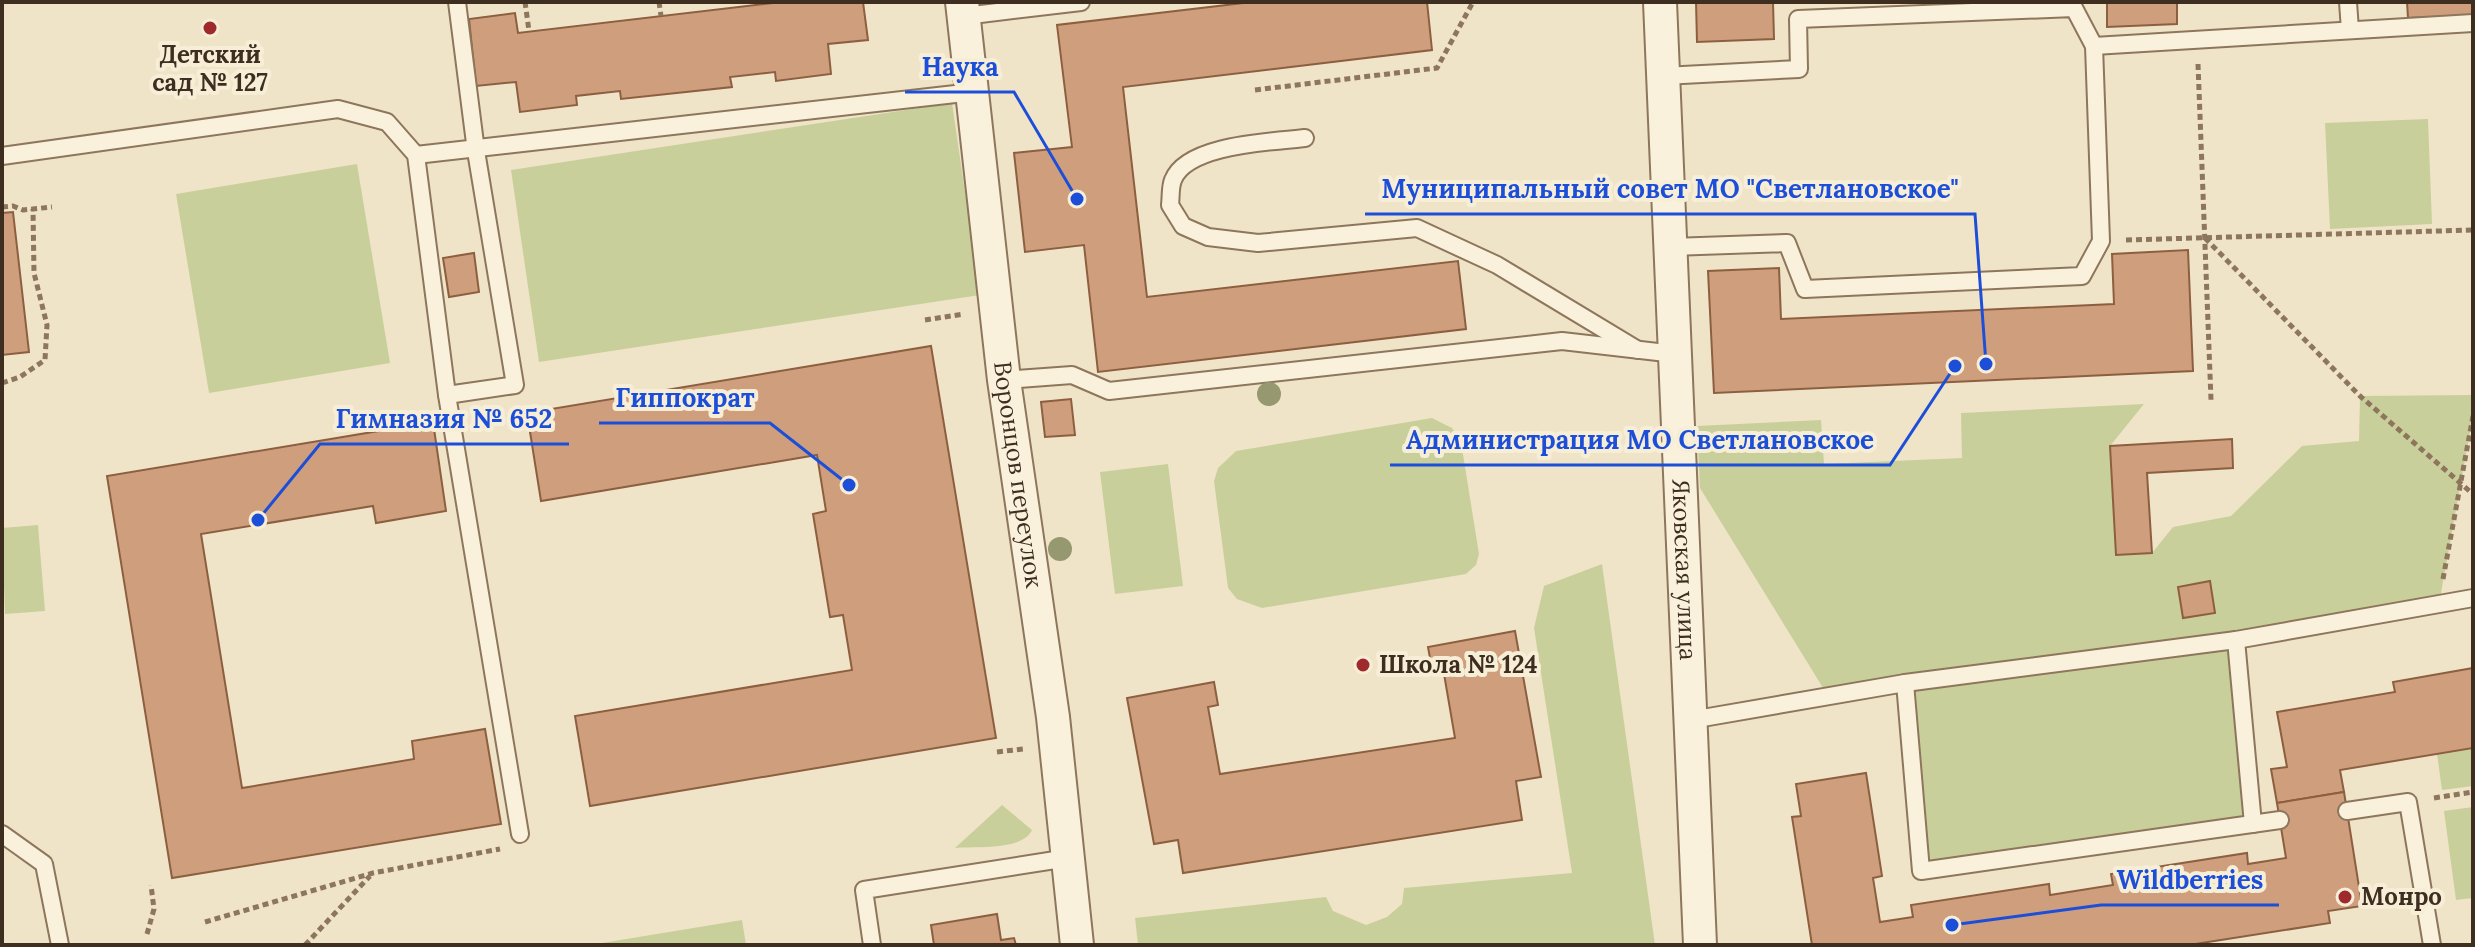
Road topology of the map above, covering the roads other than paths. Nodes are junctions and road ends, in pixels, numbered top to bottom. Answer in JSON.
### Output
{"nodes":[{"id":1,"x":457,"y":2,"type":"edge"},
{"id":2,"x":1081,"y":2,"type":"edge"},
{"id":3,"x":1660,"y":2,"type":"edge"},
{"id":4,"x":2348,"y":2,"type":"edge"},
{"id":5,"x":963,"y":9,"type":"edge"},
{"id":6,"x":2473,"y":23,"type":"edge"},
{"id":7,"x":2350,"y":30,"type":"junction"},
{"id":8,"x":2094,"y":46,"type":"junction"},
{"id":9,"x":1663,"y":76,"type":"junction"},
{"id":10,"x":973,"y":92,"type":"junction"},
{"id":11,"x":1305,"y":138,"type":"dead end"},
{"id":12,"x":476,"y":151,"type":"junction"},
{"id":13,"x":416,"y":155,"type":"junction"},
{"id":14,"x":2,"y":156,"type":"edge"},
{"id":15,"x":1671,"y":247,"type":"junction"},
{"id":16,"x":1638,"y":350,"type":"junction"},
{"id":17,"x":1675,"y":354,"type":"junction"},
{"id":18,"x":1004,"y":380,"type":"junction"},
{"id":19,"x":447,"y":395,"type":"junction"},
{"id":20,"x":2473,"y":598,"type":"edge"},
{"id":21,"x":2236,"y":640,"type":"junction"},
{"id":22,"x":1905,"y":683,"type":"junction"},
{"id":23,"x":1691,"y":720,"type":"junction"},
{"id":24,"x":2347,"y":811,"type":"dead end"},
{"id":25,"x":2280,"y":820,"type":"dead end"},
{"id":26,"x":2253,"y":824,"type":"junction"},
{"id":27,"x":2,"y":834,"type":"edge"},
{"id":28,"x":520,"y":834,"type":"road end"},
{"id":29,"x":1068,"y":858,"type":"junction"},
{"id":30,"x":60,"y":945,"type":"edge"},
{"id":31,"x":872,"y":945,"type":"edge"},
{"id":32,"x":1077,"y":945,"type":"edge"},
{"id":33,"x":1700,"y":945,"type":"edge"},
{"id":34,"x":2432,"y":945,"type":"edge"}],
"edges":[{"from":1,"to":12,"type":"lane"},
{"from":2,"to":5,"type":"lane"},
{"from":3,"to":9,"type":"street","name":"Яковская улица"},
{"from":4,"to":7,"type":"lane"},
{"from":5,"to":10,"type":"street","name":"Воронцов переулок"},
{"from":6,"to":7,"type":"lane"},
{"from":7,"to":8,"type":"lane"},
{"from":8,"to":9,"type":"lane"},
{"from":8,"to":15,"type":"lane"},
{"from":9,"to":15,"type":"street","name":"Яковская улица"},
{"from":10,"to":12,"type":"lane"},
{"from":10,"to":18,"type":"street","name":"Воронцов переулок"},
{"from":11,"to":16,"type":"lane"},
{"from":12,"to":13,"type":"lane"},
{"from":12,"to":19,"type":"lane"},
{"from":13,"to":14,"type":"lane"},
{"from":13,"to":19,"type":"lane"},
{"from":15,"to":17,"type":"street","name":"Яковская улица"},
{"from":16,"to":17,"type":"lane"},
{"from":16,"to":18,"type":"lane"},
{"from":17,"to":23,"type":"street","name":"Яковская улица"},
{"from":18,"to":29,"type":"street","name":"Воронцов переулок"},
{"from":19,"to":28,"type":"lane"},
{"from":20,"to":21,"type":"lane"},
{"from":21,"to":22,"type":"lane"},
{"from":21,"to":26,"type":"lane"},
{"from":22,"to":23,"type":"lane"},
{"from":22,"to":26,"type":"lane"},
{"from":23,"to":33,"type":"street","name":"Яковская улица"},
{"from":24,"to":34,"type":"lane"},
{"from":25,"to":26,"type":"lane"},
{"from":27,"to":30,"type":"lane"},
{"from":29,"to":31,"type":"lane"},
{"from":29,"to":32,"type":"street","name":"Воронцов переулок"}]}
